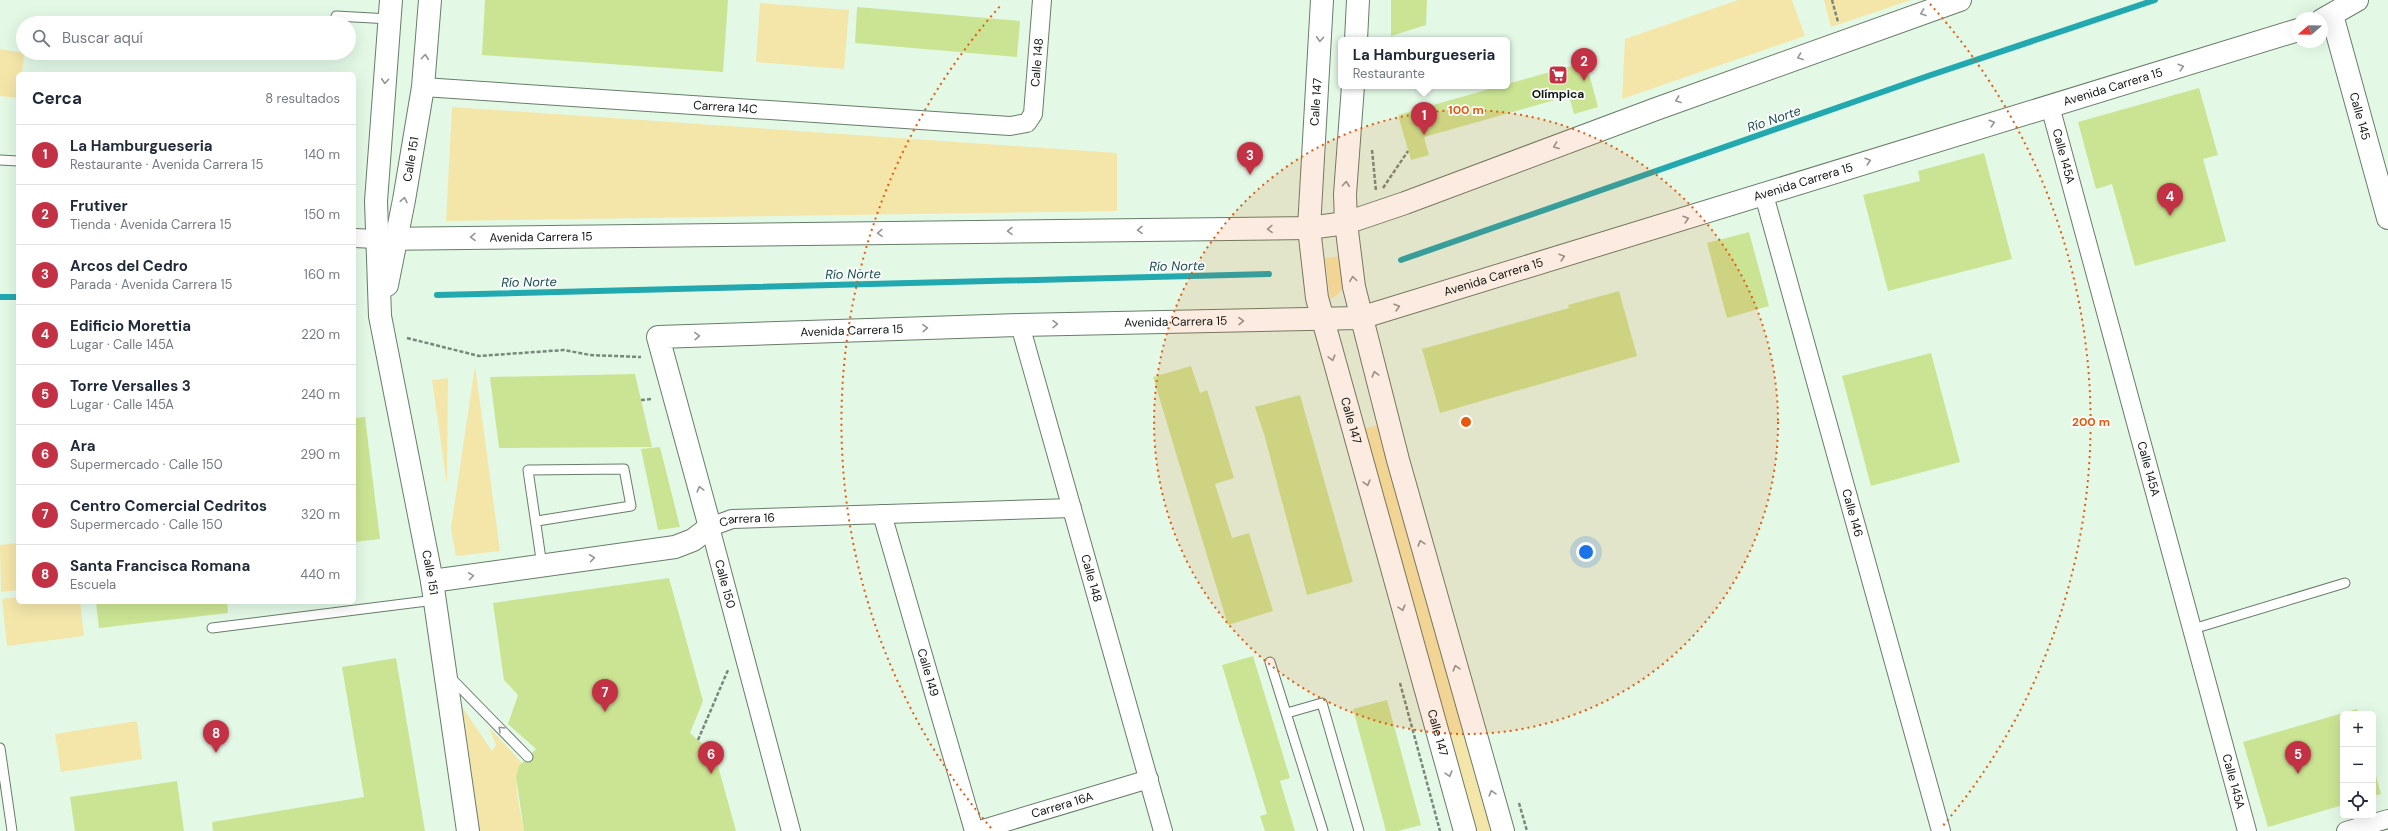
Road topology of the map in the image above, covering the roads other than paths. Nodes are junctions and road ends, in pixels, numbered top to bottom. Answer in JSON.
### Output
{"nodes":[{"id":1,"x":430,"y":0,"type":"edge"},
{"id":2,"x":1042,"y":0,"type":"edge"},
{"id":3,"x":1322,"y":0,"type":"edge"},
{"id":4,"x":1358,"y":0,"type":"edge"},
{"id":5,"x":1960,"y":0,"type":"edge"},
{"id":6,"x":2357,"y":0,"type":"edge"},
{"id":7,"x":390,"y":10,"type":"edge"},
{"id":8,"x":336,"y":16,"type":"dead end"},
{"id":9,"x":2328,"y":16,"type":"edge"},
{"id":10,"x":2328,"y":20,"type":"edge"},
{"id":11,"x":2292,"y":32,"type":"edge"},
{"id":12,"x":1356,"y":37,"type":"edge"},
{"id":13,"x":423,"y":86,"type":"junction"},
{"id":14,"x":1353,"y":89,"type":"edge"},
{"id":15,"x":2050,"y":106,"type":"junction"},
{"id":16,"x":1027,"y":124,"type":"joint"},
{"id":17,"x":0,"y":160,"type":"edge"},
{"id":18,"x":16,"y":161,"type":"edge"},
{"id":19,"x":1764,"y":195,"type":"junction"},
{"id":20,"x":2388,"y":218,"type":"edge"},
{"id":21,"x":1346,"y":223,"type":"junction"},
{"id":22,"x":1309,"y":228,"type":"junction"},
{"id":23,"x":356,"y":238,"type":"edge"},
{"id":24,"x":386,"y":238,"type":"junction"},
{"id":25,"x":1360,"y":318,"type":"junction"},
{"id":26,"x":1322,"y":320,"type":"junction"},
{"id":27,"x":1020,"y":325,"type":"junction"},
{"id":28,"x":658,"y":337,"type":"joint"},
{"id":29,"x":1072,"y":508,"type":"junction"},
{"id":30,"x":882,"y":514,"type":"junction"},
{"id":31,"x":536,"y":521,"type":"junction"},
{"id":32,"x":710,"y":527,"type":"junction"},
{"id":33,"x":542,"y":566,"type":"junction"},
{"id":34,"x":2345,"y":583,"type":"dead end"},
{"id":35,"x":434,"y":591,"type":"junction"},
{"id":36,"x":212,"y":628,"type":"dead end"},
{"id":37,"x":2193,"y":629,"type":"junction"},
{"id":38,"x":1270,"y":662,"type":"dead end"},
{"id":39,"x":445,"y":672,"type":"junction"},
{"id":40,"x":1286,"y":713,"type":"junction"},
{"id":41,"x":0,"y":748,"type":"edge"},
{"id":42,"x":528,"y":757,"type":"dead end"},
{"id":43,"x":1149,"y":779,"type":"junction"},
{"id":44,"x":10,"y":812,"type":"junction"},
{"id":45,"x":0,"y":814,"type":"edge"},
{"id":46,"x":2388,"y":819,"type":"edge"},
{"id":47,"x":12,"y":831,"type":"edge"},
{"id":48,"x":468,"y":831,"type":"edge"},
{"id":49,"x":791,"y":831,"type":"edge"},
{"id":50,"x":975,"y":831,"type":"edge"},
{"id":51,"x":1163,"y":831,"type":"edge"},
{"id":52,"x":1323,"y":831,"type":"edge"},
{"id":53,"x":1360,"y":831,"type":"edge"},
{"id":54,"x":1465,"y":831,"type":"edge"},
{"id":55,"x":1503,"y":831,"type":"edge"},
{"id":56,"x":1941,"y":831,"type":"edge"},
{"id":57,"x":2247,"y":831,"type":"edge"},
{"id":58,"x":2346,"y":831,"type":"edge"}],
"edges":[{"from":13,"to":1,"type":"main road","name":"Calle 151","one_way":true},
{"from":2,"to":16,"type":"street","name":"Calle 148"},
{"from":3,"to":22,"type":"main road","name":"Calle 147","one_way":true},
{"from":4,"to":12,"type":"main road"},
{"from":5,"to":21,"type":"main road","name":"Avenida Carrera 15","one_way":true},
{"from":6,"to":9,"type":"main road"},
{"from":7,"to":8,"type":"lane"},
{"from":7,"to":24,"type":"main road","name":"Calle 151","one_way":true},
{"from":10,"to":20,"type":"main road","name":"Calle 145"},
{"from":15,"to":11,"type":"main road","name":"Avenida Carrera 15","one_way":true},
{"from":13,"to":16,"type":"street","name":"Carrera 14C"},
{"from":24,"to":13,"type":"main road","name":"Calle 151","one_way":true},
{"from":21,"to":14,"type":"main road","one_way":true},
{"from":19,"to":15,"type":"main road","name":"Avenida Carrera 15","one_way":true},
{"from":15,"to":37,"type":"street","name":"Calle 145A"},
{"from":17,"to":18,"type":"lane"},
{"from":25,"to":19,"type":"main road","name":"Avenida Carrera 15","one_way":true},
{"from":19,"to":56,"type":"street","name":"Calle 146"},
{"from":21,"to":22,"type":"main road","name":"Avenida Carrera 15"},
{"from":25,"to":21,"type":"main road","one_way":true},
{"from":22,"to":24,"type":"main road","name":"Avenida Carrera 15","one_way":true},
{"from":22,"to":26,"type":"main road","name":"Calle 147"},
{"from":23,"to":24,"type":"street","name":"Avenida Carrera 15"},
{"from":24,"to":35,"type":"main road","name":"Calle 151"},
{"from":25,"to":26,"type":"main road","name":"Avenida Carrera 15"},
{"from":55,"to":25,"type":"main road","one_way":true},
{"from":27,"to":26,"type":"main road","name":"Avenida Carrera 15","one_way":true},
{"from":26,"to":54,"type":"main road","name":"Calle 147","one_way":true},
{"from":28,"to":27,"type":"main road","name":"Avenida Carrera 15","one_way":true},
{"from":27,"to":29,"type":"street","name":"Calle 148"},
{"from":32,"to":28,"type":"main road","name":"Calle 150","one_way":true},
{"from":29,"to":30,"type":"street","name":"Carrera 16"},
{"from":29,"to":43,"type":"street","name":"Calle 148"},
{"from":30,"to":32,"type":"street","name":"Carrera 16"},
{"from":30,"to":50,"type":"street","name":"Calle 149"},
{"from":31,"to":31,"type":"lane"},
{"from":31,"to":33,"type":"lane"},
{"from":33,"to":32,"type":"main road","name":"Carrera 16","one_way":true},
{"from":32,"to":49,"type":"street","name":"Calle 150"},
{"from":35,"to":33,"type":"main road","name":"Carrera 16","one_way":true},
{"from":34,"to":37,"type":"lane"},
{"from":35,"to":36,"type":"lane"},
{"from":35,"to":39,"type":"main road","name":"Calle 151"},
{"from":37,"to":57,"type":"street","name":"Calle 145A"},
{"from":38,"to":40,"type":"lane"},
{"from":42,"to":39,"type":"lane","one_way":true},
{"from":39,"to":48,"type":"main road","name":"Calle 151"},
{"from":40,"to":52,"type":"lane"},
{"from":40,"to":53,"type":"lane"},
{"from":41,"to":44,"type":"lane"},
{"from":43,"to":50,"type":"street","name":"Carrera 16A"},
{"from":43,"to":51,"type":"street","name":"Calle 148"},
{"from":44,"to":45,"type":"lane"},
{"from":44,"to":47,"type":"lane"},
{"from":46,"to":58,"type":"street"}]}
